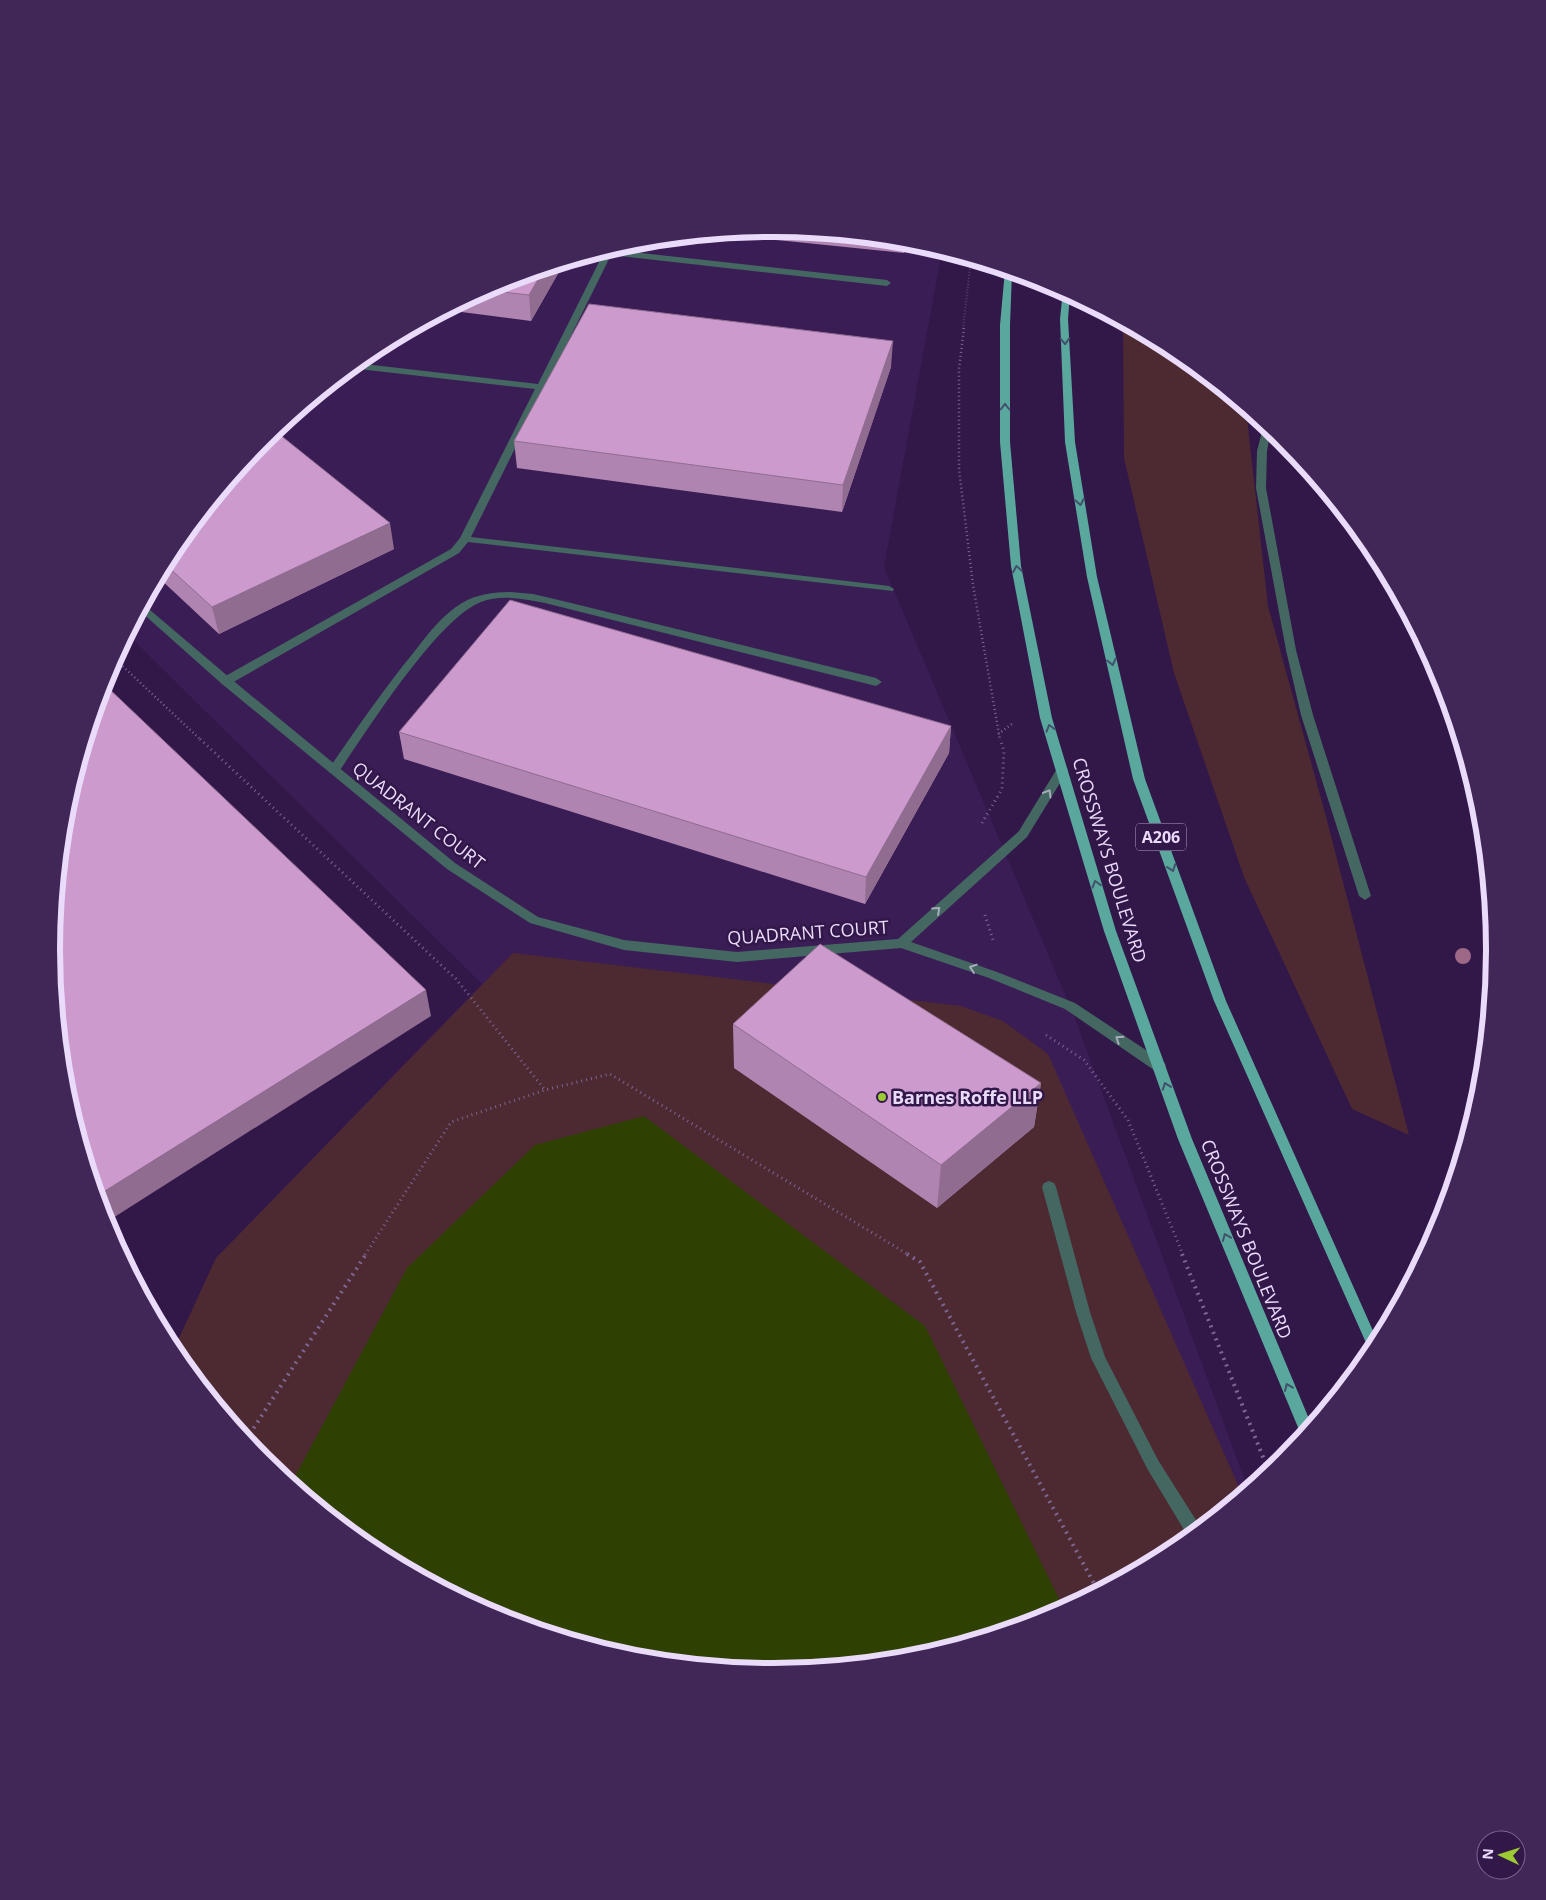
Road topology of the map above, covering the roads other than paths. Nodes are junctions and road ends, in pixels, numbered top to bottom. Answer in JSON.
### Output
{"nodes":[{"id":1,"x":628,"y":252,"type":"edge"},
{"id":2,"x":605,"y":257,"type":"edge"},
{"id":3,"x":1008,"y":277,"type":"edge"},
{"id":4,"x":887,"y":283,"type":"dead end"},
{"id":5,"x":1065,"y":300,"type":"edge"},
{"id":6,"x":363,"y":367,"type":"edge"},
{"id":7,"x":542,"y":387,"type":"junction"},
{"id":8,"x":1265,"y":435,"type":"edge"},
{"id":9,"x":465,"y":539,"type":"junction"},
{"id":10,"x":889,"y":589,"type":"dead end"},
{"id":11,"x":147,"y":611,"type":"edge"},
{"id":12,"x":226,"y":681,"type":"junction"},
{"id":13,"x":876,"y":682,"type":"dead end"},
{"id":14,"x":334,"y":770,"type":"junction"},
{"id":15,"x":1062,"y":770,"type":"junction"},
{"id":16,"x":1365,"y":896,"type":"dead end"},
{"id":17,"x":901,"y":943,"type":"junction"},
{"id":18,"x":1159,"y":1066,"type":"junction"},
{"id":19,"x":1049,"y":1188,"type":"dead end"},
{"id":20,"x":1370,"y":1340,"type":"edge"},
{"id":21,"x":1304,"y":1425,"type":"edge"},
{"id":22,"x":1191,"y":1527,"type":"edge"}],
"edges":[{"from":1,"to":4,"type":"street"},
{"from":2,"to":7,"type":"street"},
{"from":15,"to":3,"type":"main road","name":"CROSSWAYS BOULEVARD","one_way":true},
{"from":5,"to":20,"type":"main road","number":"A206","one_way":true},
{"from":6,"to":7,"type":"street"},
{"from":7,"to":9,"type":"street"},
{"from":8,"to":16,"type":"street"},
{"from":9,"to":10,"type":"street"},
{"from":9,"to":12,"type":"street"},
{"from":11,"to":12,"type":"street","name":"QUADRANT COURT"},
{"from":12,"to":14,"type":"street","name":"QUADRANT COURT"},
{"from":13,"to":14,"type":"street"},
{"from":14,"to":17,"type":"street","name":"QUADRANT COURT"},
{"from":17,"to":15,"type":"street","name":"QUADRANT COURT","one_way":true},
{"from":18,"to":15,"type":"main road","name":"CROSSWAYS BOULEVARD","one_way":true},
{"from":18,"to":17,"type":"street","name":"QUADRANT COURT","one_way":true},
{"from":21,"to":18,"type":"main road","name":"CROSSWAYS BOULEVARD","one_way":true},
{"from":19,"to":22,"type":"street"}]}
